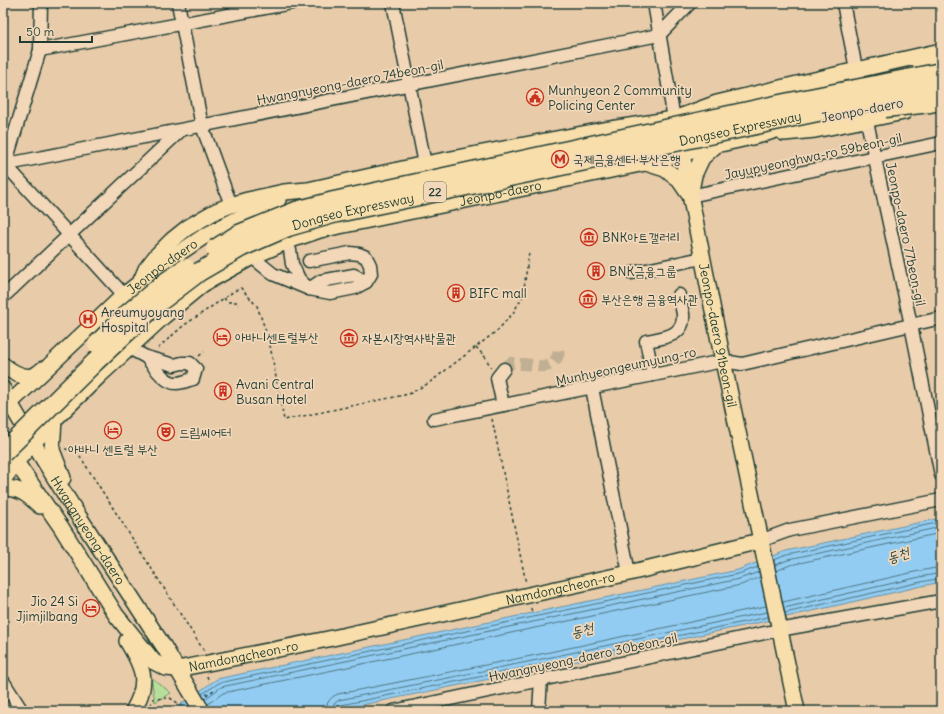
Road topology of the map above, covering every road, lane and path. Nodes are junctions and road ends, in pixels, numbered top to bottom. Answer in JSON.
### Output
{"nodes":[{"id":1,"x":41,"y":3,"type":"edge"},
{"id":2,"x":178,"y":3,"type":"edge"},
{"id":3,"x":292,"y":3,"type":"edge"},
{"id":4,"x":393,"y":3,"type":"edge"},
{"id":5,"x":654,"y":3,"type":"edge"},
{"id":6,"x":690,"y":3,"type":"edge"},
{"id":7,"x":843,"y":3,"type":"edge"},
{"id":8,"x":182,"y":24,"type":"junction"},
{"id":9,"x":659,"y":35,"type":"junction"},
{"id":10,"x":40,"y":50,"type":"junction"},
{"id":11,"x":941,"y":51,"type":"edge"},
{"id":12,"x":941,"y":61,"type":"edge"},
{"id":13,"x":941,"y":68,"type":"edge"},
{"id":14,"x":856,"y":70,"type":"junction"},
{"id":15,"x":941,"y":72,"type":"edge"},
{"id":16,"x":860,"y":84,"type":"junction"},
{"id":17,"x":409,"y":85,"type":"junction"},
{"id":18,"x":941,"y":86,"type":"edge"},
{"id":19,"x":941,"y":94,"type":"edge"},
{"id":20,"x":941,"y":101,"type":"edge"},
{"id":21,"x":941,"y":105,"type":"edge"},
{"id":22,"x":786,"y":111,"type":"junction"},
{"id":23,"x":866,"y":115,"type":"junction"},
{"id":24,"x":674,"y":119,"type":"junction"},
{"id":25,"x":202,"y":126,"type":"junction"},
{"id":26,"x":180,"y":131,"type":"junction"},
{"id":27,"x":598,"y":131,"type":"junction"},
{"id":28,"x":941,"y":143,"type":"edge"},
{"id":29,"x":716,"y":145,"type":"junction"},
{"id":30,"x":682,"y":153,"type":"junction"},
{"id":31,"x":875,"y":157,"type":"junction"},
{"id":32,"x":645,"y":163,"type":"junction"},
{"id":33,"x":4,"y":164,"type":"edge"},
{"id":34,"x":425,"y":164,"type":"junction"},
{"id":35,"x":597,"y":173,"type":"junction"},
{"id":36,"x":308,"y":190,"type":"junction"},
{"id":37,"x":690,"y":196,"type":"junction"},
{"id":38,"x":231,"y":205,"type":"junction"},
{"id":39,"x":69,"y":235,"type":"junction"},
{"id":40,"x":290,"y":250,"type":"dead end"},
{"id":41,"x":529,"y":252,"type":"dead end"},
{"id":42,"x":252,"y":257,"type":"junction"},
{"id":43,"x":702,"y":258,"type":"junction"},
{"id":44,"x":309,"y":261,"type":"dead end"},
{"id":45,"x":632,"y":272,"type":"dead end"},
{"id":46,"x":140,"y":283,"type":"junction"},
{"id":47,"x":308,"y":289,"type":"junction"},
{"id":48,"x":4,"y":294,"type":"edge"},
{"id":49,"x":124,"y":295,"type":"junction"},
{"id":50,"x":679,"y":295,"type":"dead end"},
{"id":51,"x":224,"y":298,"type":"junction"},
{"id":52,"x":238,"y":305,"type":"dead end"},
{"id":53,"x":941,"y":318,"type":"edge"},
{"id":54,"x":912,"y":325,"type":"junction"},
{"id":55,"x":476,"y":347,"type":"junction"},
{"id":56,"x":129,"y":348,"type":"junction"},
{"id":57,"x":147,"y":357,"type":"joint"},
{"id":58,"x":723,"y":361,"type":"junction"},
{"id":59,"x":54,"y":362,"type":"junction"},
{"id":60,"x":3,"y":365,"type":"edge"},
{"id":61,"x":500,"y":374,"type":"joint"},
{"id":62,"x":653,"y":375,"type":"junction"},
{"id":63,"x":592,"y":388,"type":"junction"},
{"id":64,"x":3,"y":389,"type":"edge"},
{"id":65,"x":503,"y":405,"type":"junction"},
{"id":66,"x":5,"y":408,"type":"edge"},
{"id":67,"x":490,"y":408,"type":"junction"},
{"id":68,"x":434,"y":419,"type":"dead end"},
{"id":69,"x":54,"y":420,"type":"junction"},
{"id":70,"x":33,"y":443,"type":"junction"},
{"id":71,"x":64,"y":449,"type":"dead end"},
{"id":72,"x":6,"y":450,"type":"edge"},
{"id":73,"x":941,"y":475,"type":"edge"},
{"id":74,"x":3,"y":480,"type":"edge"},
{"id":75,"x":3,"y":488,"type":"edge"},
{"id":76,"x":941,"y":500,"type":"edge"},
{"id":77,"x":74,"y":509,"type":"junction"},
{"id":78,"x":61,"y":527,"type":"junction"},
{"id":79,"x":762,"y":546,"type":"junction"},
{"id":80,"x":630,"y":573,"type":"junction"},
{"id":81,"x":530,"y":601,"type":"junction"},
{"id":82,"x":941,"y":601,"type":"edge"},
{"id":83,"x":532,"y":614,"type":"dead end"},
{"id":84,"x":116,"y":615,"type":"junction"},
{"id":85,"x":779,"y":630,"type":"junction"},
{"id":86,"x":203,"y":664,"type":"junction"},
{"id":87,"x":177,"y":669,"type":"junction"},
{"id":88,"x":541,"y":679,"type":"junction"},
{"id":89,"x":3,"y":681,"type":"edge"},
{"id":90,"x":170,"y":698,"type":"dead end"},
{"id":91,"x":152,"y":699,"type":"dead end"},
{"id":92,"x":22,"y":711,"type":"edge"},
{"id":93,"x":133,"y":711,"type":"edge"},
{"id":94,"x":202,"y":711,"type":"edge"},
{"id":95,"x":393,"y":711,"type":"edge"},
{"id":96,"x":539,"y":711,"type":"edge"},
{"id":97,"x":797,"y":711,"type":"edge"}],
"edges":[{"from":1,"to":10,"type":"street"},
{"from":2,"to":8,"type":"street"},
{"from":3,"to":8,"type":"street"},
{"from":4,"to":17,"type":"street"},
{"from":5,"to":9,"type":"street"},
{"from":6,"to":9,"type":"street"},
{"from":7,"to":14,"type":"street","name":"Jeonpo-daero 77beon-gil"},
{"from":8,"to":10,"type":"street"},
{"from":8,"to":25,"type":"street"},
{"from":9,"to":17,"type":"street","name":"Hwangnyeong-daero 74beon-gil"},
{"from":9,"to":24,"type":"street"},
{"from":10,"to":33,"type":"street"},
{"from":11,"to":14,"type":"main road"},
{"from":12,"to":22,"type":"highway","bridge":true},
{"from":13,"to":16,"type":"main road","name":"Jeonpo-daero"},
{"from":14,"to":16,"type":"street","name":"Jeonpo-daero 77beon-gil"},
{"from":14,"to":24,"type":"main road"},
{"from":15,"to":22,"type":"highway","name":"Dongseo Expressway","number":"22","bridge":true},
{"from":16,"to":23,"type":"street","name":"Jeonpo-daero 77beon-gil"},
{"from":16,"to":24,"type":"main road","name":"Jeonpo-daero"},
{"from":17,"to":25,"type":"street","name":"Hwangnyeong-daero 74beon-gil"},
{"from":17,"to":34,"type":"street"},
{"from":18,"to":22,"type":"highway","name":"Dongseo Expressway","number":"22","bridge":true},
{"from":19,"to":23,"type":"main road","name":"Jeonpo-daero"},
{"from":20,"to":22,"type":"highway","bridge":true},
{"from":21,"to":23,"type":"main road"},
{"from":22,"to":72,"type":"highway","name":"Dongseo Expressway","number":"22","bridge":true},
{"from":23,"to":29,"type":"main road","name":"Jeonpo-daero"},
{"from":23,"to":31,"type":"street","name":"Jeonpo-daero 77beon-gil"},
{"from":24,"to":27,"type":"main road"},
{"from":24,"to":30,"type":"main road","name":"Jeonpo-daero 91beon-gil"},
{"from":25,"to":26,"type":"street","name":"Hwangnyeong-daero 74beon-gil"},
{"from":25,"to":38,"type":"street"},
{"from":26,"to":33,"type":"street","name":"Hwangnyeong-daero 74beon-gil"},
{"from":26,"to":39,"type":"street"},
{"from":27,"to":34,"type":"main road"},
{"from":27,"to":35,"type":"main road"},
{"from":28,"to":31,"type":"street","name":"Jayupyeonghwa-ro 59beon-gil"},
{"from":29,"to":30,"type":"main road","name":"Jeonpo-daero"},
{"from":29,"to":37,"type":"main road"},
{"from":30,"to":32,"type":"main road","name":"Jeonpo-daero"},
{"from":30,"to":37,"type":"main road","name":"Jeonpo-daero 91beon-gil"},
{"from":31,"to":37,"type":"street","name":"Jayupyeonghwa-ro 59beon-gil"},
{"from":31,"to":54,"type":"street","name":"Jeonpo-daero 77beon-gil"},
{"from":32,"to":35,"type":"main road","name":"Jeonpo-daero"},
{"from":32,"to":37,"type":"main road"},
{"from":33,"to":39,"type":"street"},
{"from":34,"to":36,"type":"main road"},
{"from":35,"to":42,"type":"main road","name":"Jeonpo-daero"},
{"from":36,"to":38,"type":"main road"},
{"from":36,"to":46,"type":"main road","name":"Jeonpo-daero"},
{"from":37,"to":43,"type":"main road","name":"Jeonpo-daero 91beon-gil"},
{"from":38,"to":46,"type":"main road"},
{"from":39,"to":48,"type":"street"},
{"from":39,"to":49,"type":"street"},
{"from":40,"to":47,"type":"street"},
{"from":41,"to":55,"type":"path"},
{"from":42,"to":47,"type":"street"},
{"from":42,"to":56,"type":"main road","name":"Jeonpo-daero"},
{"from":43,"to":45,"type":"street"},
{"from":43,"to":58,"type":"main road","name":"Jeonpo-daero 91beon-gil"},
{"from":44,"to":47,"type":"street"},
{"from":46,"to":49,"type":"main road","name":"Jeonpo-daero"},
{"from":49,"to":59,"type":"main road","name":"Jeonpo-daero"},
{"from":50,"to":62,"type":"street"},
{"from":51,"to":52,"type":"path"},
{"from":51,"to":55,"type":"path"},
{"from":51,"to":57,"type":"path"},
{"from":53,"to":54,"type":"street","name":"Munhyeongeumyung-ro"},
{"from":54,"to":58,"type":"street","name":"Munhyeongeumyung-ro"},
{"from":54,"to":73,"type":"street","name":"Jeonpo-daero 77beon-gil"},
{"from":55,"to":61,"type":"path"},
{"from":56,"to":57,"type":"street"},
{"from":56,"to":69,"type":"main road","name":"Jeonpo-daero"},
{"from":58,"to":62,"type":"street","name":"Munhyeongeumyung-ro"},
{"from":58,"to":79,"type":"main road","name":"Jeonpo-daero 91beon-gil"},
{"from":59,"to":60,"type":"main road"},
{"from":59,"to":66,"type":"main road","name":"Jeonpo-daero"},
{"from":61,"to":65,"type":"street"},
{"from":62,"to":63,"type":"street","name":"Munhyeongeumyung-ro"},
{"from":63,"to":65,"type":"street","name":"Munhyeongeumyung-ro"},
{"from":63,"to":80,"type":"street"},
{"from":64,"to":66,"type":"main road","name":"Hwangnyeong-daero"},
{"from":65,"to":67,"type":"street","name":"Munhyeongeumyung-ro"},
{"from":66,"to":70,"type":"main road","name":"Hwangnyeong-daero"},
{"from":67,"to":68,"type":"street","name":"Munhyeongeumyung-ro"},
{"from":67,"to":81,"type":"path"},
{"from":69,"to":70,"type":"main road","name":"Jeonpo-daero"},
{"from":69,"to":77,"type":"main road"},
{"from":70,"to":72,"type":"main road","name":"Jeonpo-daero"},
{"from":70,"to":77,"type":"main road","name":"Hwangnyeong-daero"},
{"from":71,"to":86,"type":"path"},
{"from":72,"to":74,"type":"main road","name":"Jeonpo-daero"},
{"from":72,"to":78,"type":"main road","name":"Hwangnyeong-daero"},
{"from":75,"to":78,"type":"main road"},
{"from":76,"to":79,"type":"street","name":"Namdongcheon-ro"},
{"from":77,"to":87,"type":"main road","name":"Hwangnyeong-daero"},
{"from":78,"to":84,"type":"main road","name":"Hwangnyeong-daero"},
{"from":79,"to":80,"type":"main road","name":"Namdongcheon-ro"},
{"from":79,"to":85,"type":"main road","name":"Jeonpo-daero 91beon-gil"},
{"from":80,"to":81,"type":"main road","name":"Namdongcheon-ro"},
{"from":81,"to":83,"type":"path"},
{"from":81,"to":86,"type":"main road","name":"Namdongcheon-ro"},
{"from":82,"to":85,"type":"street","name":"Hwangnyeong-daero 30beon-gil"},
{"from":84,"to":87,"type":"main road","name":"Hwangnyeong-daero"},
{"from":84,"to":93,"type":"main road"},
{"from":85,"to":88,"type":"street","name":"Hwangnyeong-daero 30beon-gil"},
{"from":85,"to":97,"type":"main road","name":"Jeonpo-daero 91beon-gil"},
{"from":86,"to":87,"type":"main road","name":"Namdongcheon-ro"},
{"from":87,"to":94,"type":"main road","name":"Hwangnyeong-daero","bridge":true},
{"from":88,"to":95,"type":"street","name":"Hwangnyeong-daero 30beon-gil"},
{"from":88,"to":96,"type":"street"},
{"from":89,"to":92,"type":"street"},
{"from":90,"to":91,"type":"path"}]}
